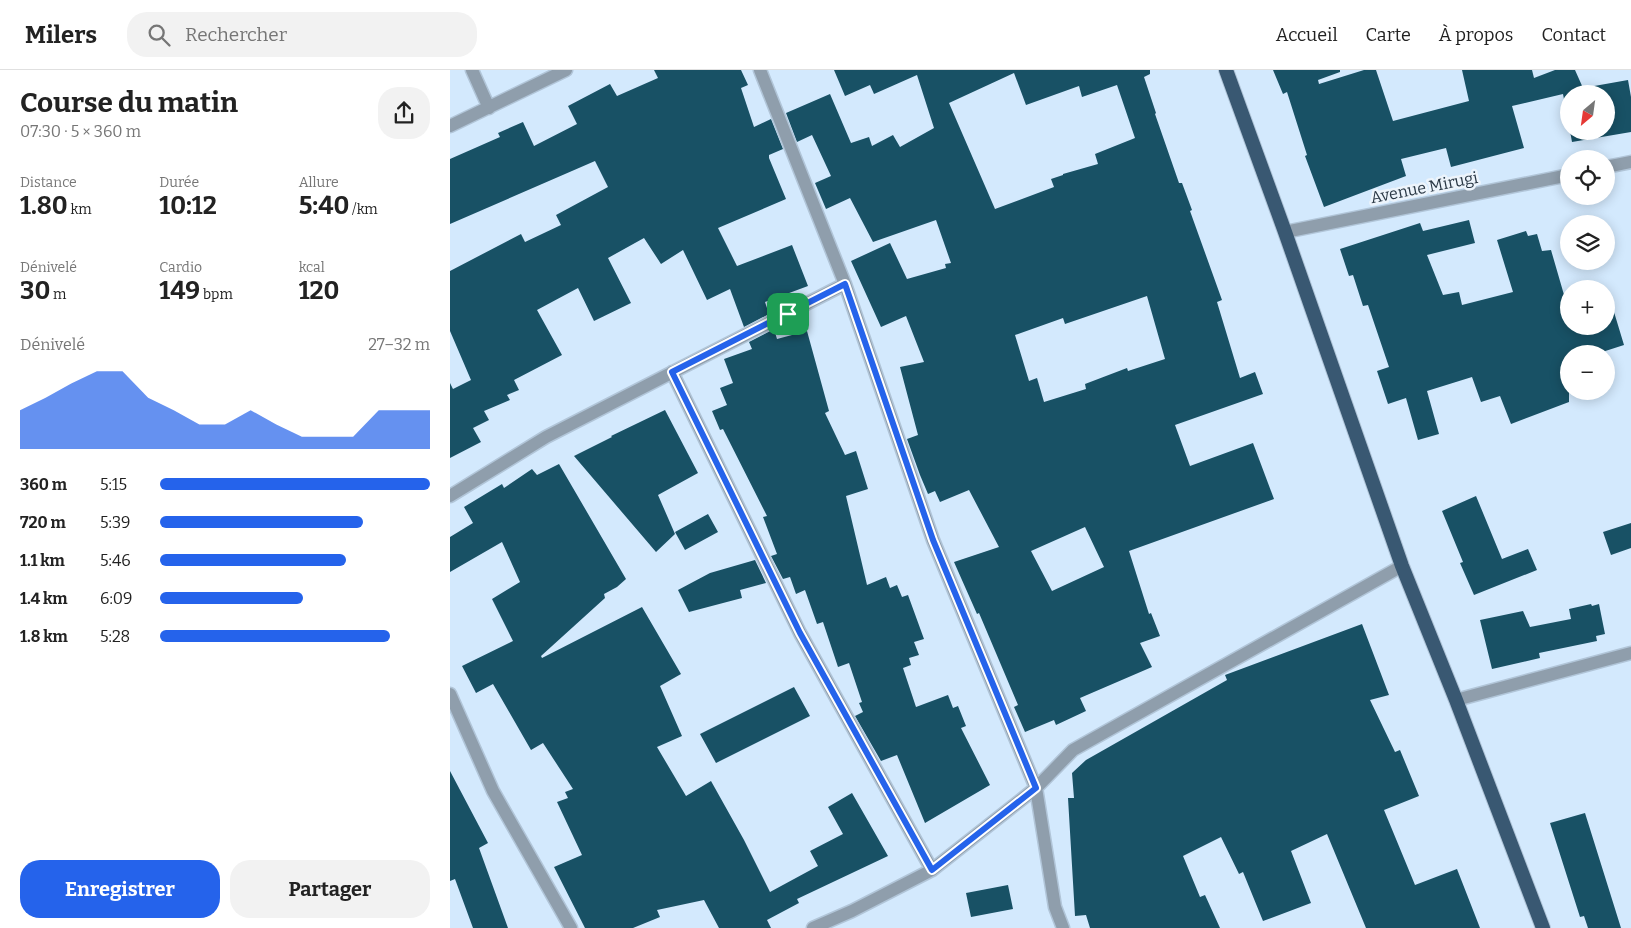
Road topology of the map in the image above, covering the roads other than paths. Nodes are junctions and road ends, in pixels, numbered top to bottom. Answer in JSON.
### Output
{"nodes":[{"id":1,"x":472,"y":70,"type":"edge"},
{"id":2,"x":566,"y":70,"type":"edge"},
{"id":3,"x":760,"y":70,"type":"edge"},
{"id":4,"x":1226,"y":70,"type":"edge"},
{"id":5,"x":489,"y":108,"type":"junction"},
{"id":6,"x":450,"y":126,"type":"edge"},
{"id":7,"x":1631,"y":162,"type":"edge"},
{"id":8,"x":1615,"y":165,"type":"edge"},
{"id":9,"x":1560,"y":177,"type":"edge"},
{"id":10,"x":1285,"y":232,"type":"junction"},
{"id":11,"x":845,"y":284,"type":"junction"},
{"id":12,"x":672,"y":372,"type":"junction"},
{"id":13,"x":450,"y":496,"type":"edge"},
{"id":14,"x":1402,"y":566,"type":"junction"},
{"id":15,"x":1631,"y":653,"type":"edge"},
{"id":16,"x":450,"y":694,"type":"edge"},
{"id":17,"x":1456,"y":700,"type":"junction"},
{"id":18,"x":1036,"y":788,"type":"junction"},
{"id":19,"x":932,"y":870,"type":"junction"},
{"id":20,"x":571,"y":928,"type":"edge"},
{"id":21,"x":813,"y":928,"type":"edge"},
{"id":22,"x":1062,"y":928,"type":"edge"},
{"id":23,"x":1543,"y":928,"type":"edge"}],
"edges":[{"from":1,"to":5,"type":"street"},
{"from":2,"to":5,"type":"street"},
{"from":3,"to":11,"type":"street"},
{"from":4,"to":10,"type":"highway"},
{"from":5,"to":6,"type":"street"},
{"from":7,"to":8,"type":"street"},
{"from":9,"to":10,"type":"street","name":"Avenue Mirugi"},
{"from":10,"to":14,"type":"highway"},
{"from":11,"to":12,"type":"street"},
{"from":11,"to":18,"type":"street"},
{"from":12,"to":13,"type":"street"},
{"from":12,"to":19,"type":"street"},
{"from":14,"to":17,"type":"highway"},
{"from":14,"to":18,"type":"street"},
{"from":15,"to":17,"type":"street"},
{"from":16,"to":20,"type":"street"},
{"from":17,"to":23,"type":"highway"},
{"from":18,"to":19,"type":"street"},
{"from":18,"to":22,"type":"street"},
{"from":19,"to":21,"type":"street"}]}
